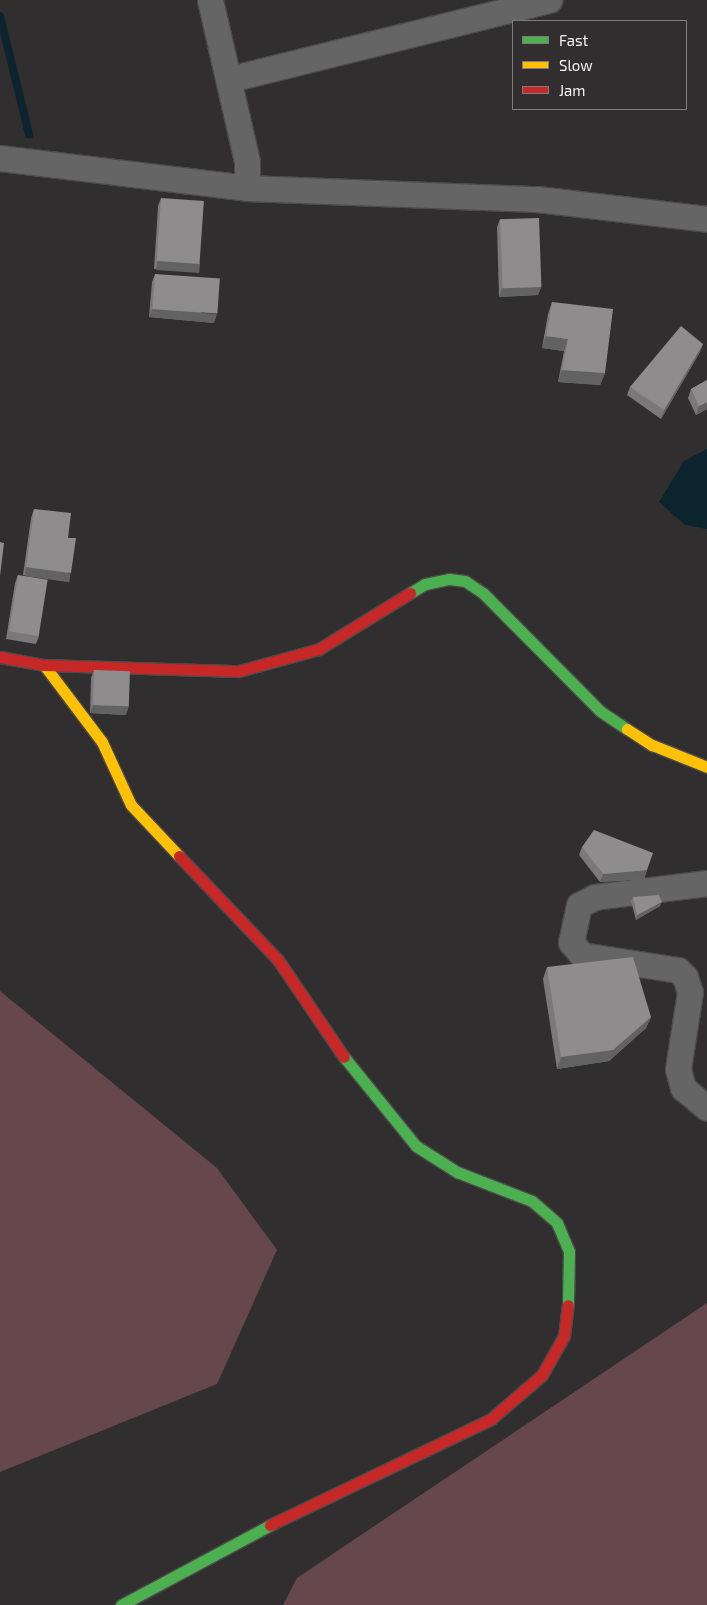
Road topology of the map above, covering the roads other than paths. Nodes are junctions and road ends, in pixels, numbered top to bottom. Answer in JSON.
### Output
{"nodes":[{"id":1,"x":210,"y":0,"type":"edge"},
{"id":2,"x":549,"y":0,"type":"edge"},
{"id":3,"x":230,"y":79,"type":"junction"},
{"id":4,"x":0,"y":158,"type":"edge"},
{"id":5,"x":247,"y":188,"type":"junction"},
{"id":6,"x":707,"y":219,"type":"edge"},
{"id":7,"x":0,"y":656,"type":"edge"},
{"id":8,"x":44,"y":665,"type":"junction"},
{"id":9,"x":707,"y":768,"type":"edge"},
{"id":10,"x":707,"y":883,"type":"edge"},
{"id":11,"x":707,"y":1108,"type":"edge"},
{"id":12,"x":121,"y":1605,"type":"edge"}],
"edges":[{"from":1,"to":3,"type":"street"},
{"from":2,"to":3,"type":"street"},
{"from":3,"to":5,"type":"street"},
{"from":4,"to":5,"type":"street"},
{"from":5,"to":6,"type":"street"},
{"from":7,"to":8,"type":"street"},
{"from":8,"to":9,"type":"street"},
{"from":8,"to":12,"type":"street"},
{"from":10,"to":11,"type":"street"}]}
